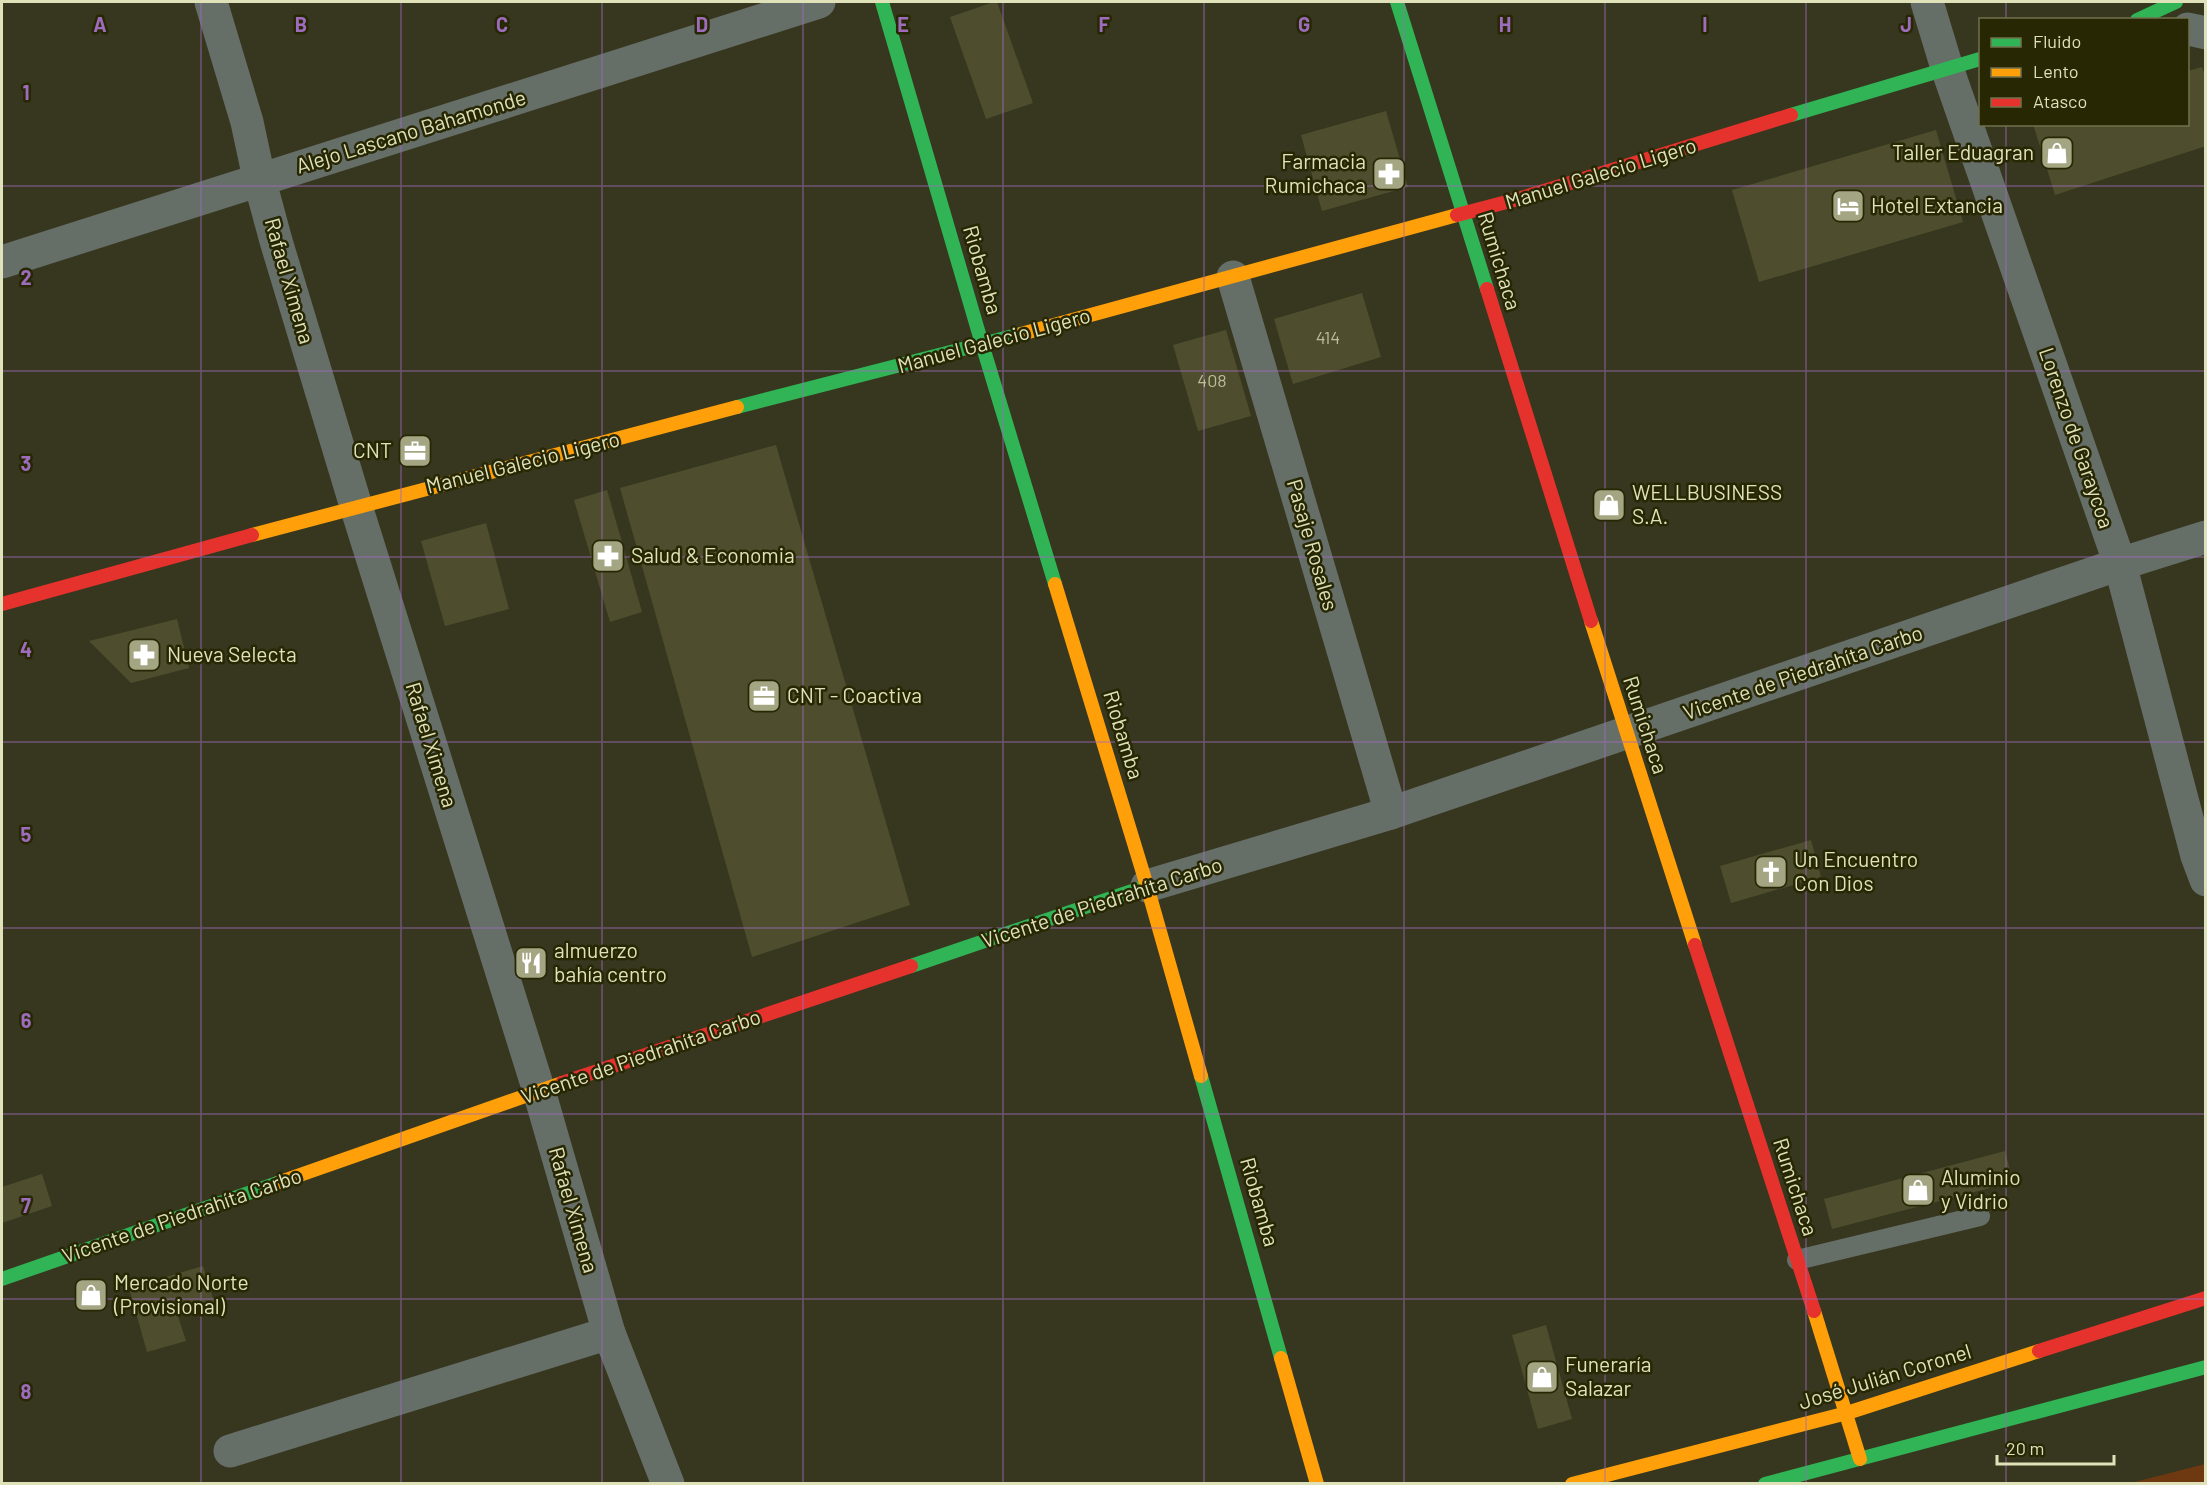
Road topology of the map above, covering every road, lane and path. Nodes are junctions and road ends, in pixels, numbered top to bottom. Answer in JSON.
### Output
{"nodes":[{"id":1,"x":211,"y":2,"type":"edge"},
{"id":2,"x":819,"y":2,"type":"edge"},
{"id":3,"x":882,"y":2,"type":"edge"},
{"id":4,"x":1396,"y":2,"type":"edge"},
{"id":5,"x":1927,"y":2,"type":"edge"},
{"id":6,"x":2176,"y":2,"type":"edge"},
{"id":7,"x":2140,"y":18,"type":"edge"},
{"id":8,"x":2189,"y":29,"type":"edge"},
{"id":9,"x":2205,"y":33,"type":"edge"},
{"id":10,"x":1979,"y":59,"type":"edge"},
{"id":11,"x":1947,"y":68,"type":"junction"},
{"id":12,"x":260,"y":178,"type":"junction"},
{"id":13,"x":1462,"y":215,"type":"junction"},
{"id":14,"x":2,"y":262,"type":"edge"},
{"id":15,"x":1233,"y":277,"type":"junction"},
{"id":16,"x":982,"y":344,"type":"junction"},
{"id":17,"x":356,"y":506,"type":"junction"},
{"id":18,"x":2205,"y":537,"type":"edge"},
{"id":19,"x":2120,"y":564,"type":"junction"},
{"id":20,"x":2,"y":604,"type":"edge"},
{"id":21,"x":1626,"y":734,"type":"junction"},
{"id":22,"x":1391,"y":813,"type":"junction"},
{"id":23,"x":2205,"y":880,"type":"edge"},
{"id":24,"x":1147,"y":886,"type":"junction"},
{"id":25,"x":539,"y":1091,"type":"junction"},
{"id":26,"x":1980,"y":1216,"type":"dead end"},
{"id":27,"x":1797,"y":1260,"type":"junction"},
{"id":28,"x":2,"y":1279,"type":"edge"},
{"id":29,"x":2205,"y":1298,"type":"edge"},
{"id":30,"x":609,"y":1333,"type":"junction"},
{"id":31,"x":2205,"y":1367,"type":"edge"},
{"id":32,"x":1847,"y":1413,"type":"junction"},
{"id":33,"x":230,"y":1451,"type":"dead end"},
{"id":34,"x":1860,"y":1459,"type":"junction"},
{"id":35,"x":668,"y":1484,"type":"edge"},
{"id":36,"x":1317,"y":1484,"type":"edge"},
{"id":37,"x":1572,"y":1484,"type":"edge"},
{"id":38,"x":1765,"y":1484,"type":"edge"}],
"edges":[{"from":1,"to":12,"type":"street","name":"Rafael Ximena"},
{"from":2,"to":12,"type":"street","name":"Alejo Lascano Bahamonde"},
{"from":3,"to":16,"type":"main road","name":"Riobamba"},
{"from":4,"to":13,"type":"main road","name":"Rumichaca"},
{"from":5,"to":11,"type":"street","name":"Lorenzo de Garaycoa"},
{"from":6,"to":7,"type":"main road"},
{"from":8,"to":9,"type":"street"},
{"from":10,"to":11,"type":"main road","name":"Manuel Galecio Ligero"},
{"from":11,"to":13,"type":"main road","name":"Manuel Galecio Ligero"},
{"from":11,"to":19,"type":"street","name":"Lorenzo de Garaycoa"},
{"from":12,"to":14,"type":"street","name":"Alejo Lascano Bahamonde"},
{"from":12,"to":17,"type":"street","name":"Rafael Ximena"},
{"from":13,"to":15,"type":"main road","name":"Manuel Galecio Ligero"},
{"from":13,"to":21,"type":"main road","name":"Rumichaca"},
{"from":15,"to":16,"type":"main road","name":"Manuel Galecio Ligero"},
{"from":15,"to":22,"type":"street","name":"Pasaje Rosales"},
{"from":16,"to":17,"type":"main road","name":"Manuel Galecio Ligero"},
{"from":16,"to":24,"type":"main road","name":"Riobamba"},
{"from":17,"to":20,"type":"main road","name":"Manuel Galecio Ligero"},
{"from":17,"to":25,"type":"street","name":"Rafael Ximena"},
{"from":18,"to":19,"type":"street","name":"Vicente de Piedrahíta Carbo"},
{"from":19,"to":21,"type":"street","name":"Vicente de Piedrahíta Carbo"},
{"from":19,"to":23,"type":"street","name":"Lorenzo de Garaycoa"},
{"from":21,"to":22,"type":"street","name":"Vicente de Piedrahíta Carbo"},
{"from":21,"to":27,"type":"main road","name":"Rumichaca"},
{"from":22,"to":24,"type":"street","name":"Vicente de Piedrahíta Carbo"},
{"from":24,"to":25,"type":"main road","name":"Vicente de Piedrahíta Carbo"},
{"from":24,"to":36,"type":"main road","name":"Riobamba"},
{"from":25,"to":28,"type":"main road","name":"Vicente de Piedrahíta Carbo"},
{"from":25,"to":30,"type":"street","name":"Rafael Ximena"},
{"from":26,"to":27,"type":"lane"},
{"from":27,"to":32,"type":"main road","name":"Rumichaca"},
{"from":29,"to":32,"type":"main road","name":"José Julián Coronel"},
{"from":30,"to":33,"type":"street"},
{"from":30,"to":35,"type":"street","name":"Rafael Ximena"},
{"from":31,"to":34,"type":"main road"},
{"from":32,"to":34,"type":"main road","name":"Rumichaca"},
{"from":32,"to":37,"type":"main road","name":"José Julián Coronel"},
{"from":34,"to":38,"type":"main road"}]}
